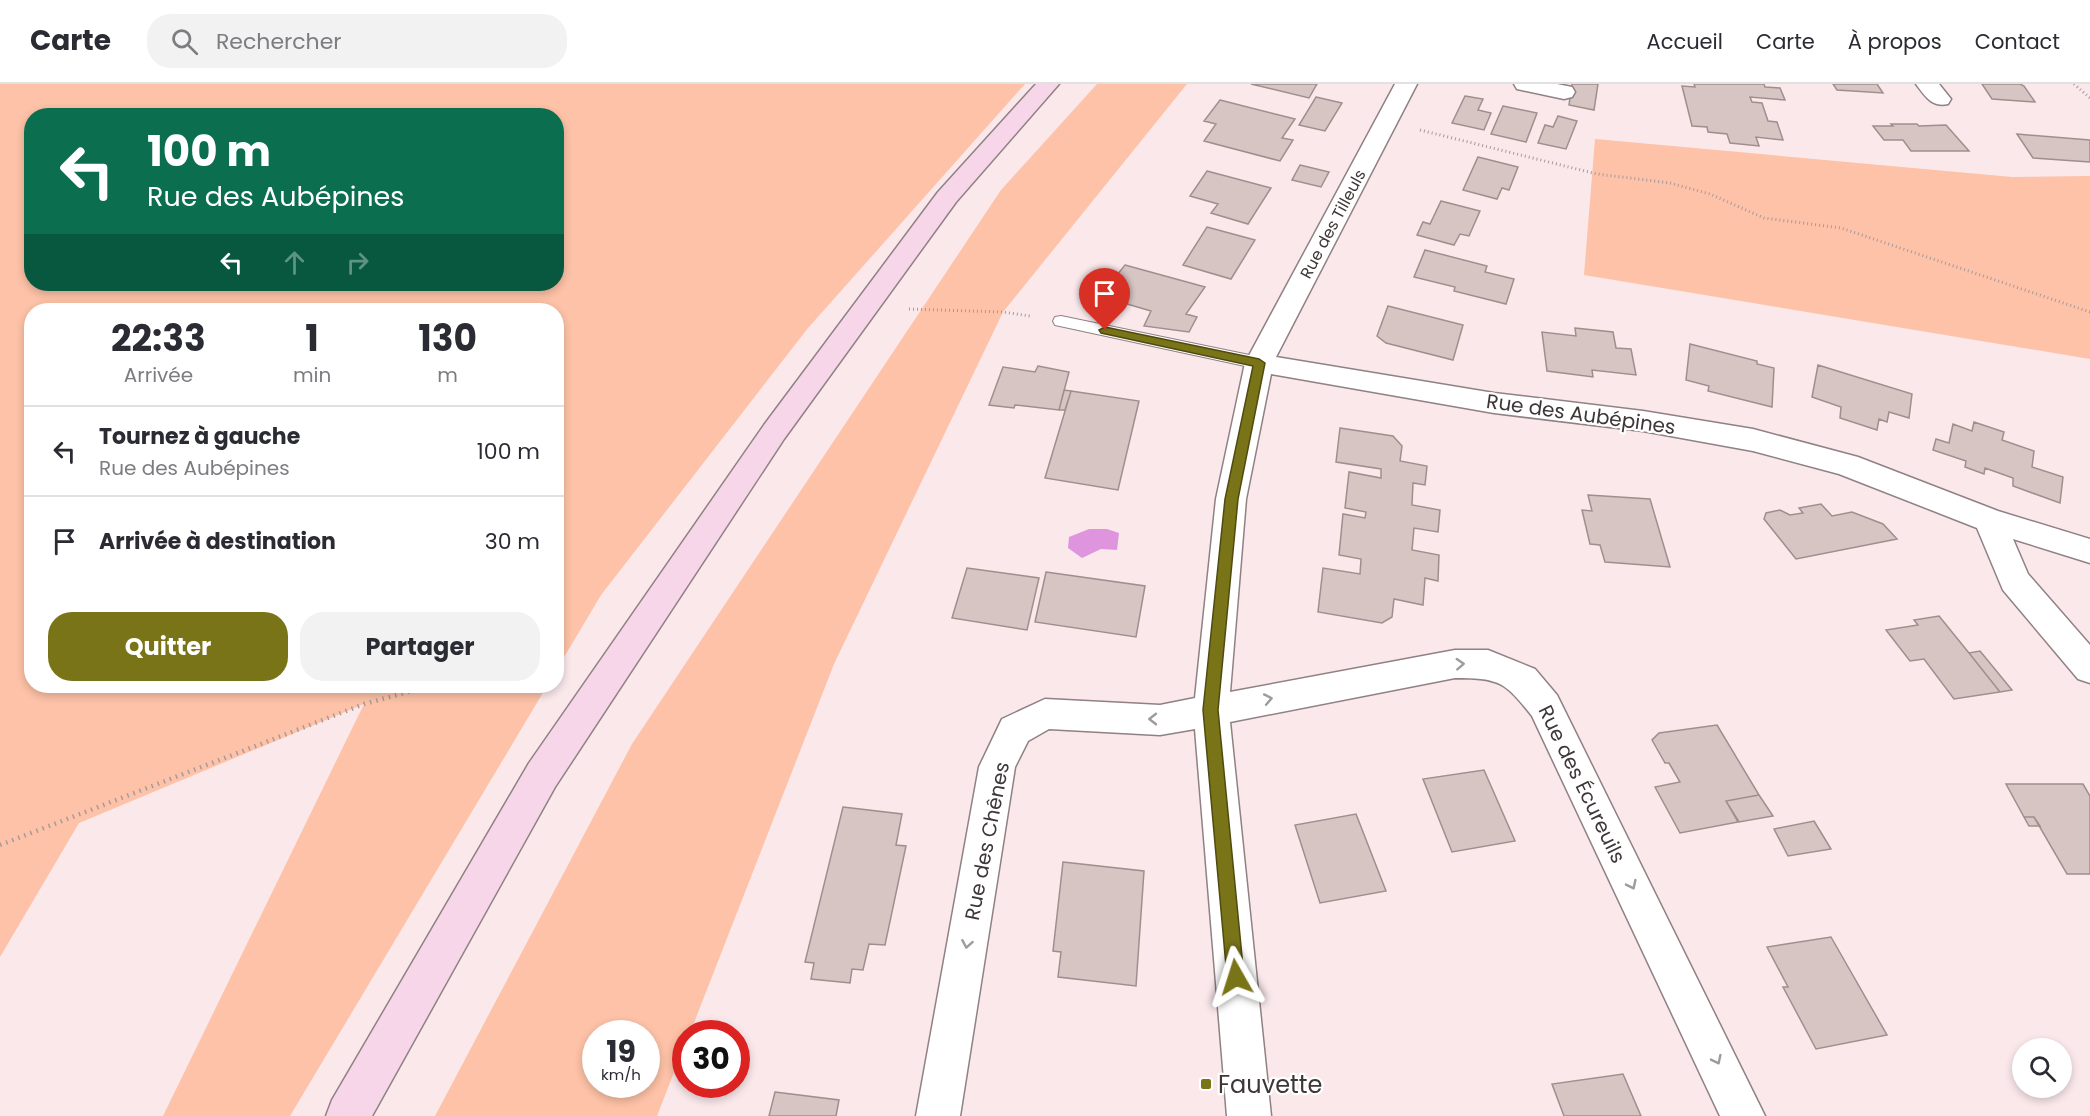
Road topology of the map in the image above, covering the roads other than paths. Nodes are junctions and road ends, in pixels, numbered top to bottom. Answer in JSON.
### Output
{"nodes":[{"id":1,"x":1047,"y":84,"type":"edge"},
{"id":2,"x":1406,"y":84,"type":"edge"},
{"id":3,"x":1525,"y":84,"type":"edge"},
{"id":4,"x":1564,"y":92,"type":"dead end"},
{"id":5,"x":1061,"y":321,"type":"road end"},
{"id":6,"x":1259,"y":363,"type":"junction"},
{"id":7,"x":1989,"y":520,"type":"junction"},
{"id":8,"x":2090,"y":551,"type":"edge"},
{"id":9,"x":2090,"y":669,"type":"edge"},
{"id":10,"x":1211,"y":710,"type":"junction"},
{"id":11,"x":348,"y":1116,"type":"edge"},
{"id":12,"x":938,"y":1116,"type":"edge"},
{"id":13,"x":1249,"y":1116,"type":"edge"},
{"id":14,"x":1743,"y":1116,"type":"edge"}],
"edges":[{"from":1,"to":11,"type":"main road"},
{"from":2,"to":6,"type":"street","name":"Rue des Tilleuls"},
{"from":3,"to":4,"type":"street"},
{"from":5,"to":6,"type":"lane","name":"Rue des Aubépines"},
{"from":6,"to":7,"type":"street","name":"Rue des Aubépines"},
{"from":6,"to":10,"type":"street","name":"Rue des Tilleuls"},
{"from":7,"to":8,"type":"street","name":"Rue des Aubépines"},
{"from":7,"to":9,"type":"street"},
{"from":10,"to":12,"type":"street","name":"Rue des Chênes","one_way":true},
{"from":10,"to":13,"type":"street","name":"Rue des Tilleuls"},
{"from":10,"to":14,"type":"street","name":"Rue des Écureuils","one_way":true}]}
